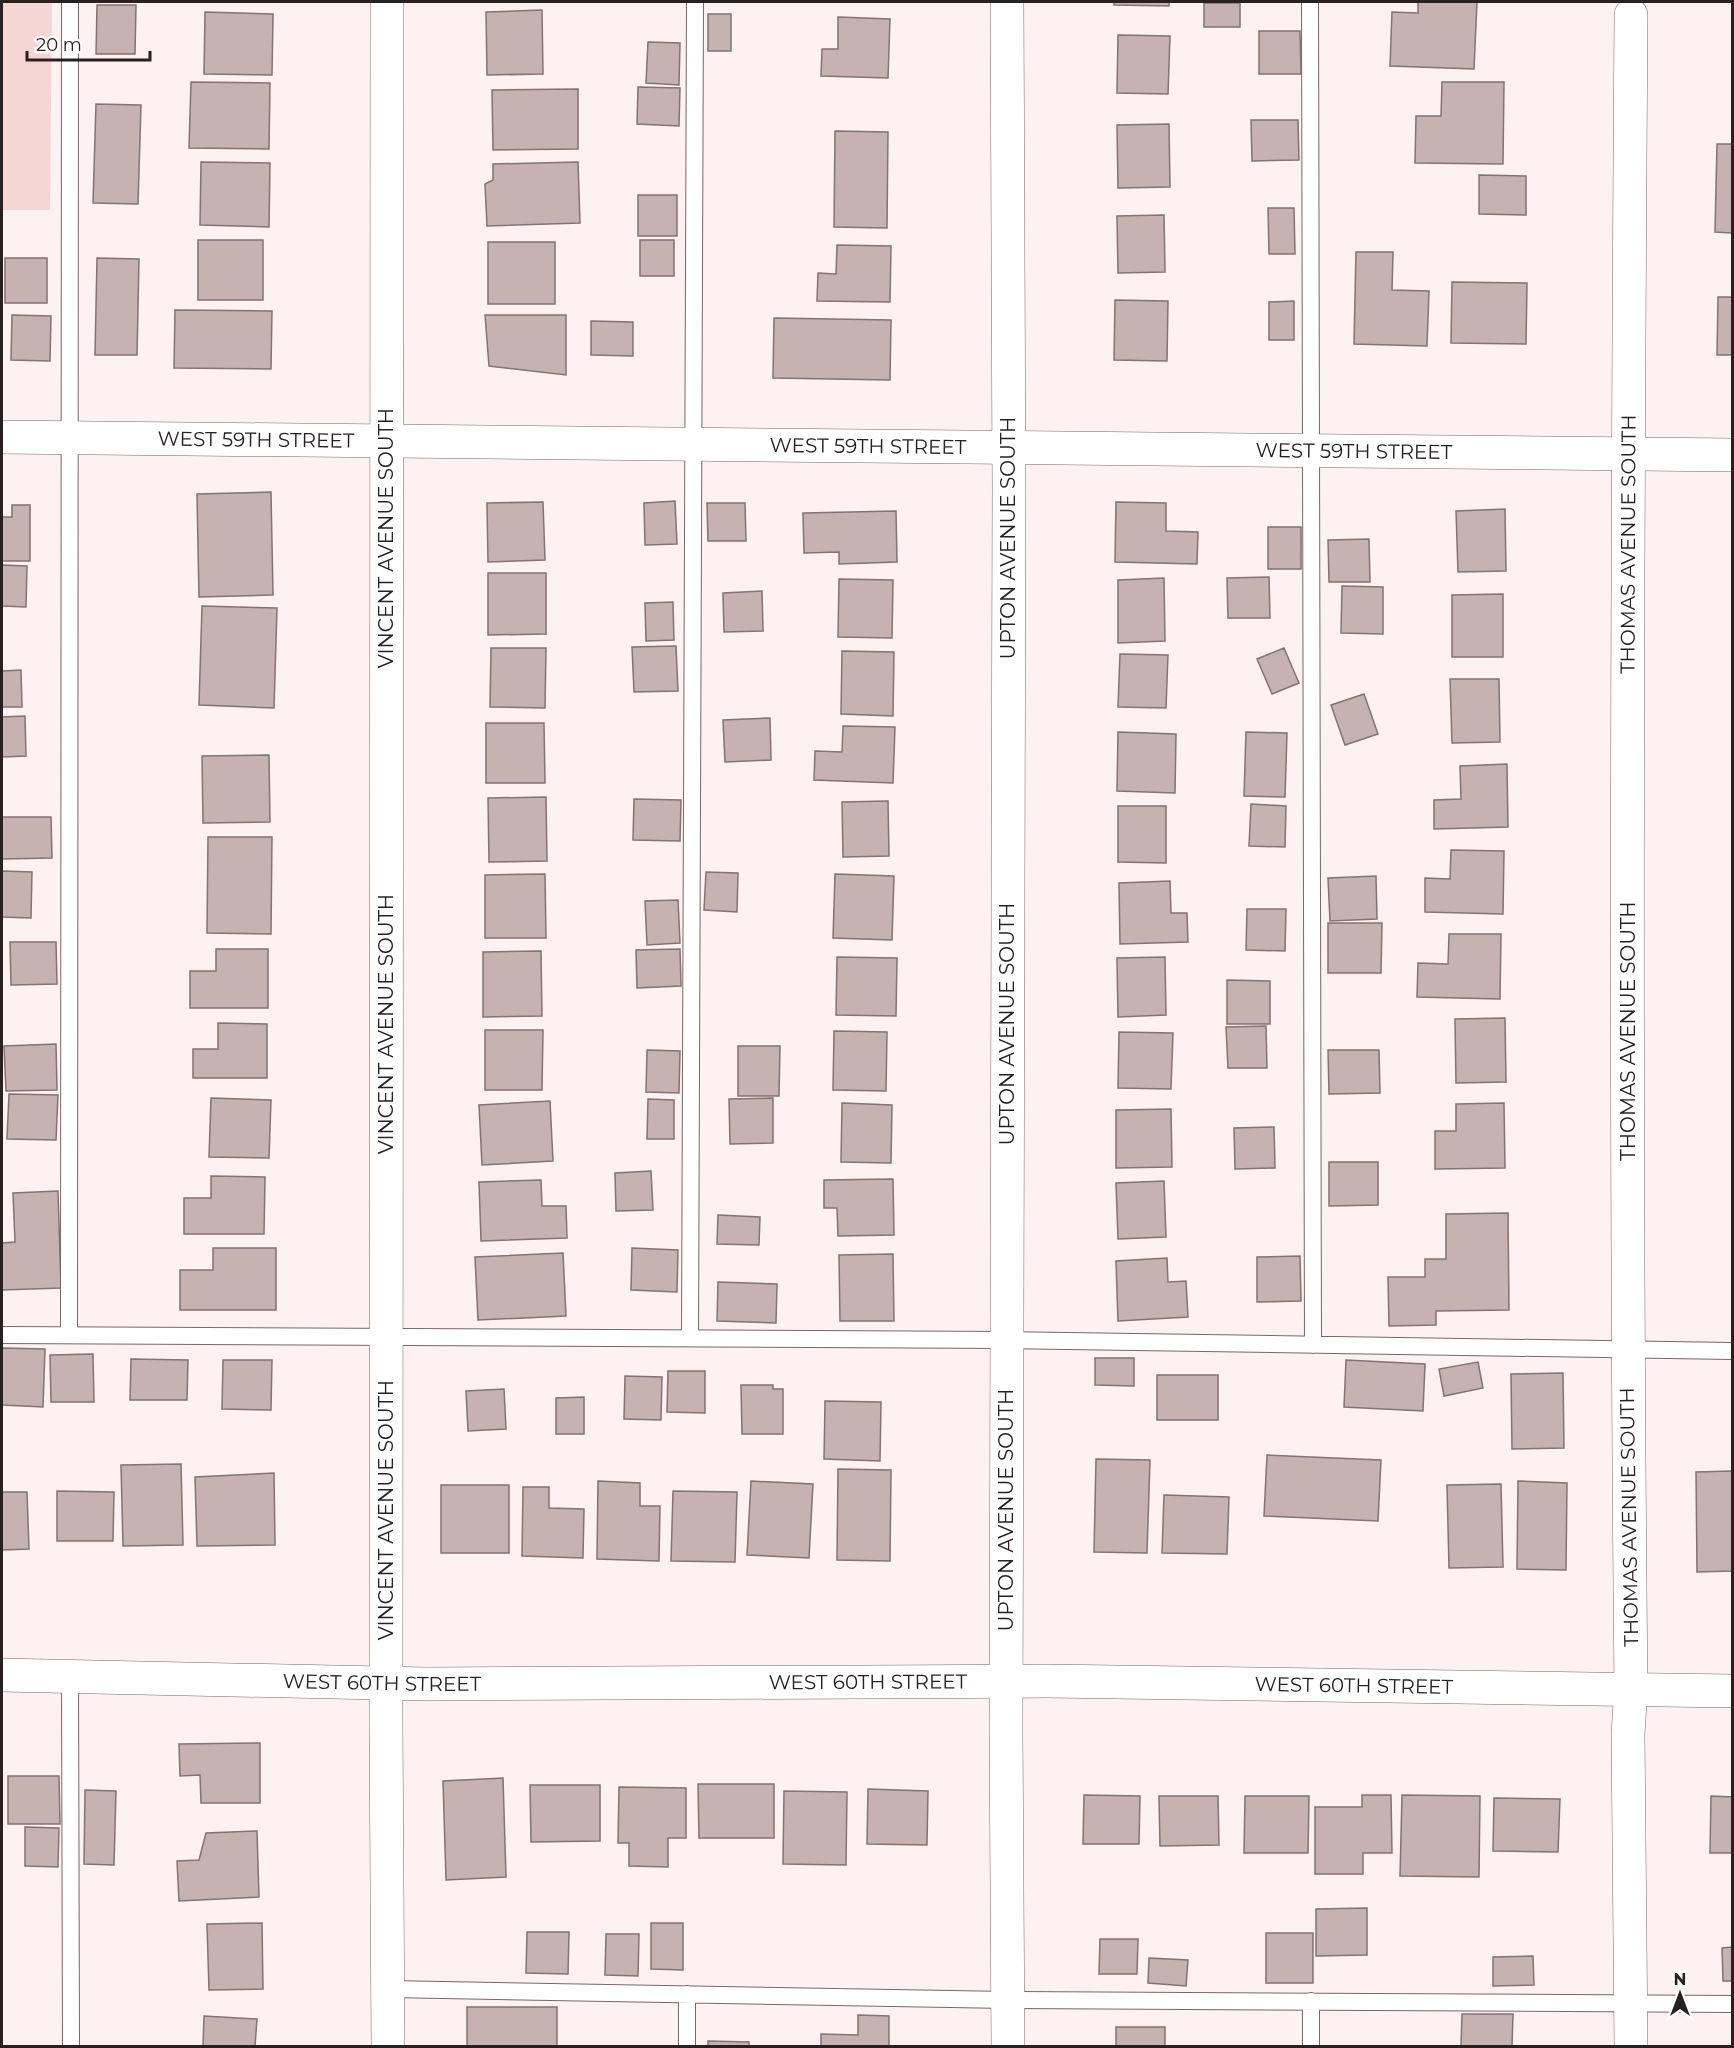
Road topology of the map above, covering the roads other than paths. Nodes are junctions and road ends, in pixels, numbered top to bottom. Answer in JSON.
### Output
{"nodes":[{"id":1,"x":70,"y":2,"type":"edge"},
{"id":2,"x":387,"y":2,"type":"edge"},
{"id":3,"x":695,"y":2,"type":"edge"},
{"id":4,"x":1007,"y":2,"type":"edge"},
{"id":5,"x":1310,"y":2,"type":"edge"},
{"id":6,"x":1631,"y":15,"type":"dead end"},
{"id":7,"x":2,"y":437,"type":"edge"},
{"id":8,"x":70,"y":437,"type":"junction"},
{"id":9,"x":386,"y":440,"type":"junction"},
{"id":10,"x":693,"y":444,"type":"junction"},
{"id":11,"x":1009,"y":448,"type":"junction"},
{"id":12,"x":1312,"y":450,"type":"junction"},
{"id":13,"x":1628,"y":453,"type":"junction"},
{"id":14,"x":1732,"y":455,"type":"edge"},
{"id":15,"x":2,"y":1335,"type":"edge"},
{"id":16,"x":69,"y":1335,"type":"junction"},
{"id":17,"x":386,"y":1336,"type":"junction"},
{"id":18,"x":690,"y":1338,"type":"junction"},
{"id":19,"x":1006,"y":1340,"type":"junction"},
{"id":20,"x":1313,"y":1345,"type":"junction"},
{"id":21,"x":1628,"y":1350,"type":"junction"},
{"id":22,"x":1732,"y":1351,"type":"edge"},
{"id":23,"x":2,"y":1675,"type":"edge"},
{"id":24,"x":70,"y":1676,"type":"junction"},
{"id":25,"x":1006,"y":1682,"type":"junction"},
{"id":26,"x":386,"y":1683,"type":"junction"},
{"id":27,"x":1631,"y":1688,"type":"junction"},
{"id":28,"x":1732,"y":1691,"type":"edge"},
{"id":29,"x":388,"y":1989,"type":"junction"},
{"id":30,"x":687,"y":1994,"type":"junction"},
{"id":31,"x":1008,"y":2001,"type":"junction"},
{"id":32,"x":1311,"y":2001,"type":"junction"},
{"id":33,"x":1630,"y":2002,"type":"junction"},
{"id":34,"x":1732,"y":2004,"type":"edge"},
{"id":35,"x":71,"y":2046,"type":"edge"},
{"id":36,"x":388,"y":2046,"type":"edge"},
{"id":37,"x":687,"y":2046,"type":"edge"},
{"id":38,"x":1008,"y":2046,"type":"edge"},
{"id":39,"x":1311,"y":2046,"type":"edge"},
{"id":40,"x":1630,"y":2046,"type":"edge"}],
"edges":[{"from":1,"to":8,"type":"lane"},
{"from":2,"to":9,"type":"street","name":"VINCENT AVENUE SOUTH"},
{"from":3,"to":10,"type":"lane"},
{"from":4,"to":11,"type":"street","name":"UPTON AVENUE SOUTH"},
{"from":5,"to":12,"type":"lane"},
{"from":6,"to":13,"type":"street","name":"THOMAS AVENUE SOUTH"},
{"from":7,"to":8,"type":"street","name":"WEST 59TH STREET"},
{"from":8,"to":9,"type":"street","name":"WEST 59TH STREET"},
{"from":8,"to":16,"type":"lane"},
{"from":9,"to":10,"type":"street","name":"WEST 59TH STREET"},
{"from":9,"to":17,"type":"street","name":"VINCENT AVENUE SOUTH"},
{"from":10,"to":11,"type":"street","name":"WEST 59TH STREET"},
{"from":10,"to":18,"type":"lane"},
{"from":11,"to":12,"type":"street","name":"WEST 59TH STREET"},
{"from":11,"to":19,"type":"street","name":"UPTON AVENUE SOUTH"},
{"from":12,"to":13,"type":"street","name":"WEST 59TH STREET"},
{"from":12,"to":20,"type":"lane"},
{"from":13,"to":14,"type":"street","name":"WEST 59TH STREET"},
{"from":13,"to":21,"type":"street","name":"THOMAS AVENUE SOUTH"},
{"from":15,"to":16,"type":"lane"},
{"from":16,"to":17,"type":"lane"},
{"from":17,"to":18,"type":"lane"},
{"from":17,"to":26,"type":"street","name":"VINCENT AVENUE SOUTH"},
{"from":18,"to":19,"type":"lane"},
{"from":19,"to":20,"type":"lane"},
{"from":19,"to":25,"type":"street","name":"UPTON AVENUE SOUTH"},
{"from":20,"to":21,"type":"lane"},
{"from":21,"to":22,"type":"lane"},
{"from":21,"to":27,"type":"street","name":"THOMAS AVENUE SOUTH"},
{"from":23,"to":24,"type":"street","name":"WEST 60TH STREET"},
{"from":24,"to":26,"type":"street","name":"WEST 60TH STREET"},
{"from":24,"to":35,"type":"lane"},
{"from":25,"to":26,"type":"street","name":"WEST 60TH STREET"},
{"from":25,"to":27,"type":"street","name":"WEST 60TH STREET"},
{"from":25,"to":31,"type":"street","name":"UPTON AVENUE SOUTH"},
{"from":26,"to":29,"type":"street","name":"VINCENT AVENUE SOUTH"},
{"from":27,"to":28,"type":"street","name":"WEST 60TH STREET"},
{"from":27,"to":33,"type":"street","name":"THOMAS AVENUE SOUTH"},
{"from":29,"to":30,"type":"lane"},
{"from":29,"to":36,"type":"street","name":"VINCENT AVENUE SOUTH"},
{"from":30,"to":31,"type":"lane"},
{"from":30,"to":37,"type":"lane"},
{"from":31,"to":32,"type":"lane"},
{"from":31,"to":38,"type":"street","name":"UPTON AVENUE SOUTH"},
{"from":32,"to":33,"type":"lane"},
{"from":32,"to":39,"type":"lane"},
{"from":33,"to":34,"type":"lane"},
{"from":33,"to":40,"type":"street","name":"THOMAS AVENUE SOUTH"}]}
